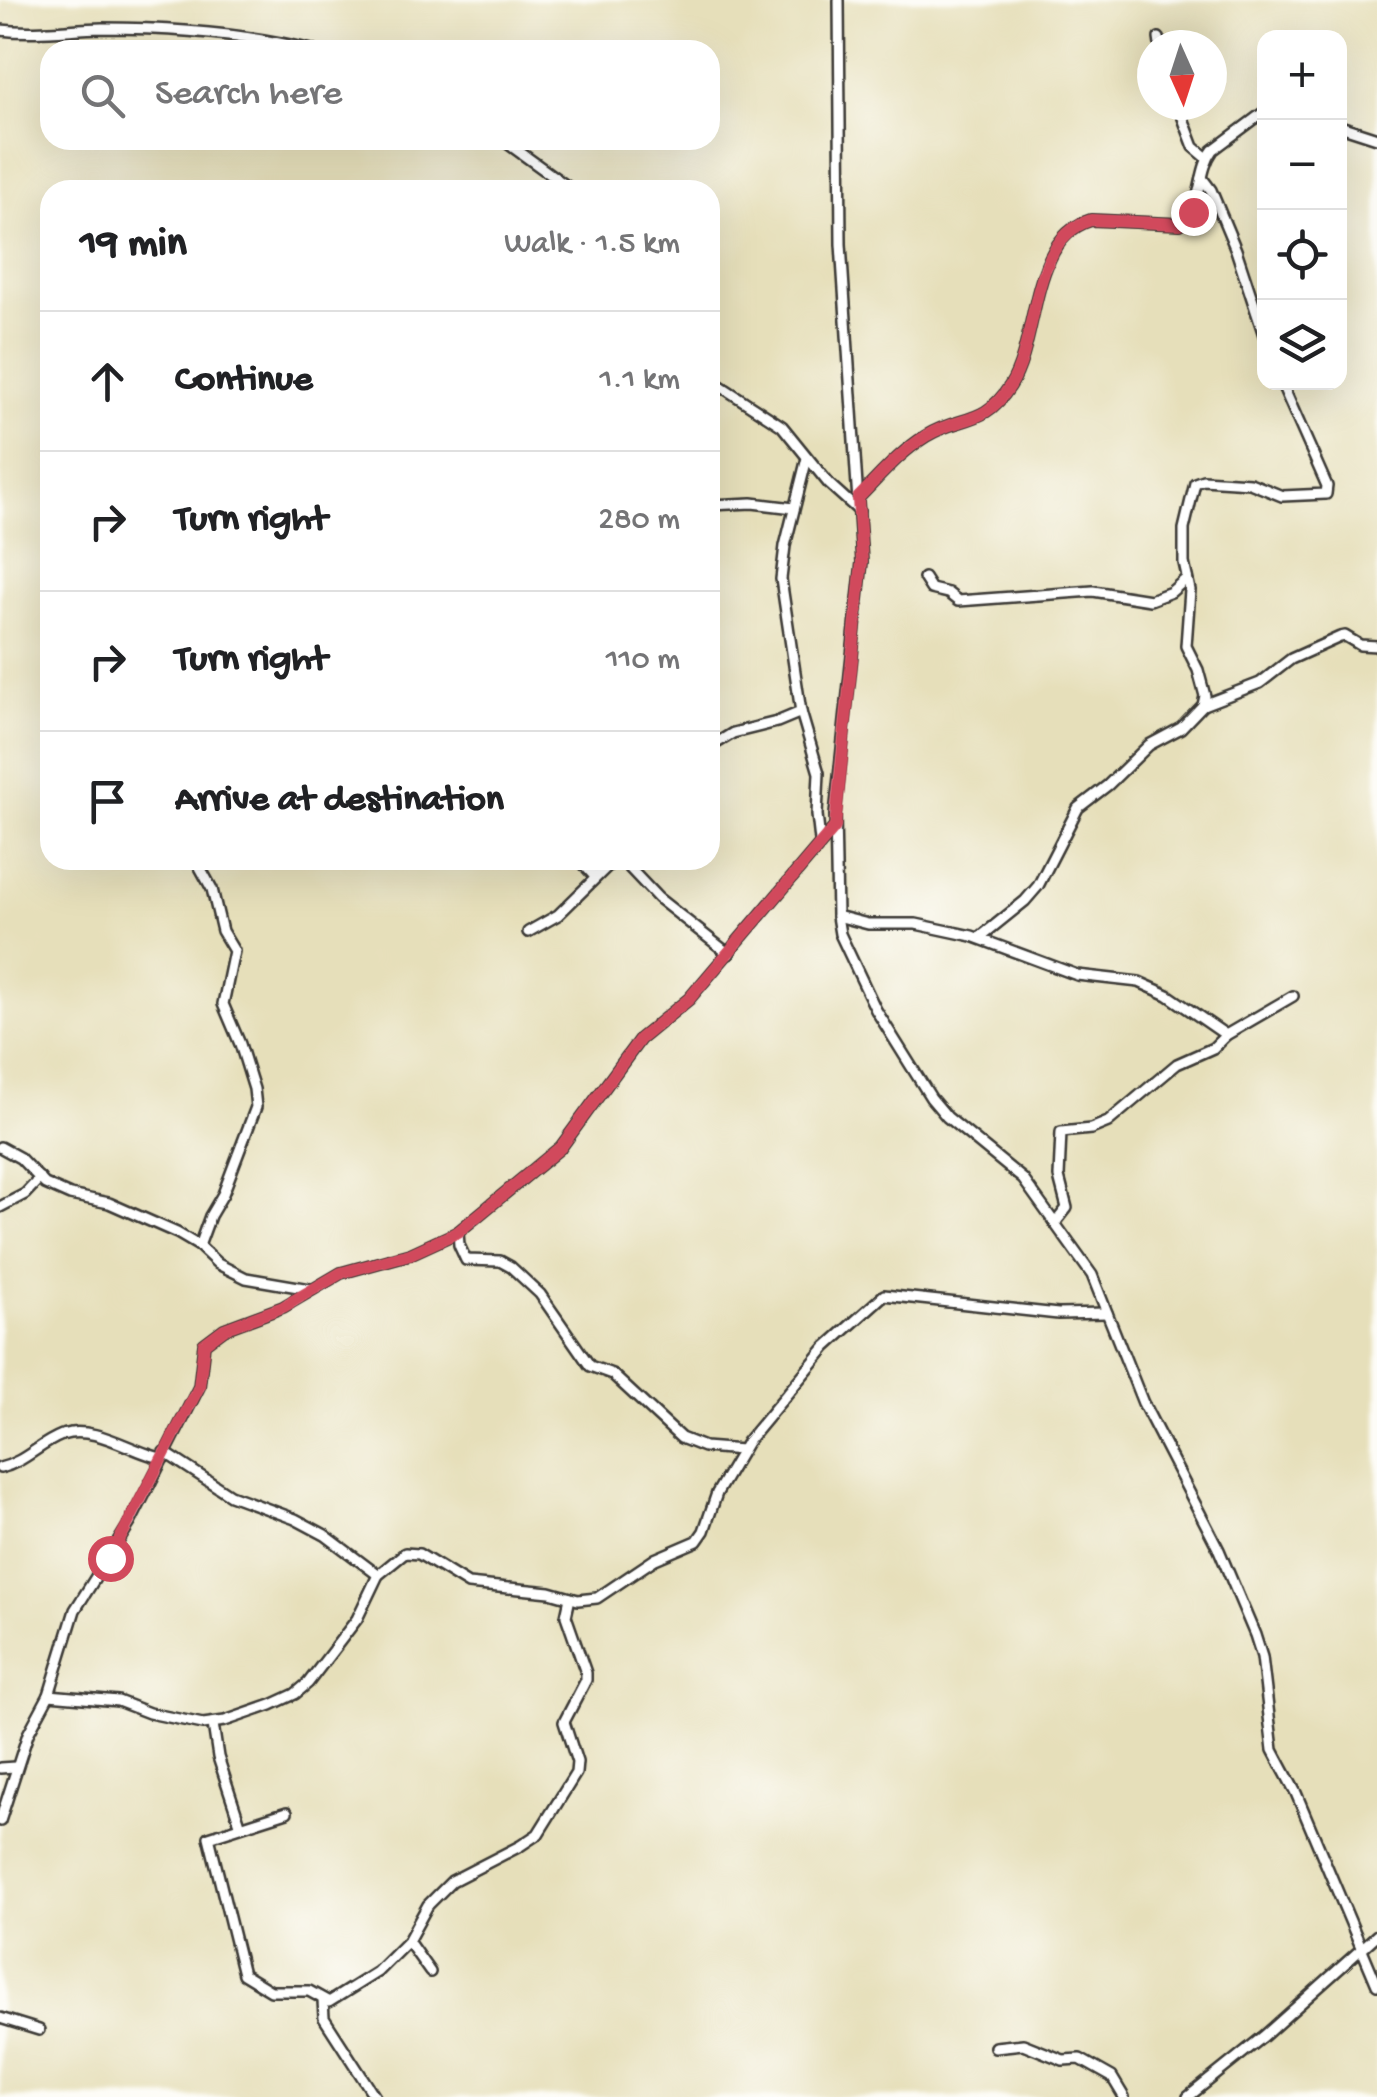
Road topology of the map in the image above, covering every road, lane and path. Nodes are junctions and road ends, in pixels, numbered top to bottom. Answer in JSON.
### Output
{"nodes":[{"id":1,"x":839,"y":0,"type":"edge"},
{"id":2,"x":0,"y":30,"type":"edge"},
{"id":3,"x":258,"y":40,"type":"edge"},
{"id":4,"x":1257,"y":117,"type":"edge"},
{"id":5,"x":1184,"y":120,"type":"edge"},
{"id":6,"x":1347,"y":128,"type":"edge"},
{"id":7,"x":1377,"y":138,"type":"edge"},
{"id":8,"x":517,"y":150,"type":"edge"},
{"id":9,"x":1207,"y":158,"type":"junction"},
{"id":10,"x":1202,"y":178,"type":"junction"},
{"id":11,"x":558,"y":180,"type":"edge"},
{"id":12,"x":1257,"y":314,"type":"edge"},
{"id":13,"x":720,"y":385,"type":"edge"},
{"id":14,"x":1283,"y":390,"type":"edge"},
{"id":15,"x":806,"y":458,"type":"junction"},
{"id":16,"x":858,"y":498,"type":"junction"},
{"id":17,"x":720,"y":505,"type":"edge"},
{"id":18,"x":794,"y":508,"type":"junction"},
{"id":19,"x":859,"y":510,"type":"junction"},
{"id":20,"x":924,"y":578,"type":"dead end"},
{"id":21,"x":1187,"y":578,"type":"junction"},
{"id":22,"x":1377,"y":646,"type":"edge"},
{"id":23,"x":1204,"y":705,"type":"junction"},
{"id":24,"x":801,"y":712,"type":"junction"},
{"id":25,"x":720,"y":740,"type":"edge"},
{"id":26,"x":835,"y":827,"type":"junction"},
{"id":27,"x":820,"y":841,"type":"junction"},
{"id":28,"x":202,"y":870,"type":"edge"},
{"id":29,"x":589,"y":870,"type":"edge"},
{"id":30,"x":603,"y":870,"type":"edge"},
{"id":31,"x":631,"y":870,"type":"edge"},
{"id":32,"x":595,"y":877,"type":"junction"},
{"id":33,"x":836,"y":916,"type":"junction"},
{"id":34,"x":528,"y":932,"type":"dead end"},
{"id":35,"x":979,"y":938,"type":"junction"},
{"id":36,"x":729,"y":954,"type":"junction"},
{"id":37,"x":1292,"y":996,"type":"dead end"},
{"id":38,"x":1226,"y":1035,"type":"junction"},
{"id":39,"x":0,"y":1147,"type":"edge"},
{"id":40,"x":40,"y":1178,"type":"junction"},
{"id":41,"x":0,"y":1207,"type":"edge"},
{"id":42,"x":1056,"y":1222,"type":"junction"},
{"id":43,"x":458,"y":1232,"type":"junction"},
{"id":44,"x":199,"y":1246,"type":"junction"},
{"id":45,"x":310,"y":1289,"type":"junction"},
{"id":46,"x":1107,"y":1313,"type":"junction"},
{"id":47,"x":742,"y":1450,"type":"junction"},
{"id":48,"x":163,"y":1455,"type":"junction"},
{"id":49,"x":0,"y":1468,"type":"edge"},
{"id":50,"x":378,"y":1575,"type":"junction"},
{"id":51,"x":570,"y":1598,"type":"junction"},
{"id":52,"x":49,"y":1694,"type":"junction"},
{"id":53,"x":213,"y":1724,"type":"junction"},
{"id":54,"x":15,"y":1767,"type":"junction"},
{"id":55,"x":0,"y":1768,"type":"edge"},
{"id":56,"x":287,"y":1812,"type":"dead end"},
{"id":57,"x":0,"y":1821,"type":"edge"},
{"id":58,"x":240,"y":1824,"type":"junction"},
{"id":59,"x":1377,"y":1935,"type":"edge"},
{"id":60,"x":408,"y":1941,"type":"junction"},
{"id":61,"x":1364,"y":1948,"type":"junction"},
{"id":62,"x":430,"y":1972,"type":"dead end"},
{"id":63,"x":1377,"y":1984,"type":"edge"},
{"id":64,"x":323,"y":2000,"type":"junction"},
{"id":65,"x":0,"y":2018,"type":"edge"},
{"id":66,"x":39,"y":2030,"type":"dead end"},
{"id":67,"x":996,"y":2047,"type":"dead end"},
{"id":68,"x":375,"y":2097,"type":"edge"},
{"id":69,"x":1124,"y":2097,"type":"edge"},
{"id":70,"x":1188,"y":2097,"type":"edge"}],
"edges":[{"from":1,"to":16,"type":"street"},
{"from":2,"to":3,"type":"street"},
{"from":4,"to":9,"type":"street"},
{"from":5,"to":9,"type":"street"},
{"from":6,"to":7,"type":"street"},
{"from":8,"to":11,"type":"street"},
{"from":9,"to":10,"type":"street"},
{"from":10,"to":12,"type":"street"},
{"from":10,"to":16,"type":"street"},
{"from":13,"to":15,"type":"street"},
{"from":14,"to":21,"type":"street"},
{"from":15,"to":18,"type":"street"},
{"from":15,"to":19,"type":"street"},
{"from":16,"to":19,"type":"street"},
{"from":17,"to":18,"type":"street"},
{"from":18,"to":24,"type":"street"},
{"from":19,"to":26,"type":"street"},
{"from":20,"to":21,"type":"street"},
{"from":21,"to":23,"type":"street"},
{"from":22,"to":23,"type":"street"},
{"from":23,"to":35,"type":"street"},
{"from":24,"to":25,"type":"street"},
{"from":24,"to":27,"type":"street"},
{"from":26,"to":27,"type":"street"},
{"from":26,"to":33,"type":"street"},
{"from":27,"to":36,"type":"street"},
{"from":28,"to":44,"type":"street"},
{"from":29,"to":32,"type":"street"},
{"from":30,"to":32,"type":"street"},
{"from":31,"to":36,"type":"street"},
{"from":32,"to":34,"type":"street"},
{"from":33,"to":35,"type":"street"},
{"from":33,"to":42,"type":"street"},
{"from":35,"to":38,"type":"street"},
{"from":36,"to":43,"type":"street"},
{"from":37,"to":38,"type":"street"},
{"from":38,"to":42,"type":"street"},
{"from":39,"to":40,"type":"street"},
{"from":40,"to":41,"type":"street"},
{"from":40,"to":44,"type":"street"},
{"from":42,"to":46,"type":"street"},
{"from":43,"to":45,"type":"street"},
{"from":43,"to":47,"type":"street"},
{"from":44,"to":45,"type":"street"},
{"from":45,"to":48,"type":"street"},
{"from":46,"to":47,"type":"street"},
{"from":46,"to":61,"type":"street"},
{"from":47,"to":51,"type":"street"},
{"from":48,"to":49,"type":"street"},
{"from":48,"to":50,"type":"street"},
{"from":48,"to":52,"type":"street"},
{"from":50,"to":51,"type":"street"},
{"from":50,"to":53,"type":"street"},
{"from":51,"to":60,"type":"street"},
{"from":52,"to":53,"type":"street"},
{"from":52,"to":54,"type":"street"},
{"from":53,"to":58,"type":"street"},
{"from":54,"to":55,"type":"street"},
{"from":54,"to":57,"type":"street"},
{"from":56,"to":58,"type":"street"},
{"from":58,"to":64,"type":"street"},
{"from":59,"to":61,"type":"street"},
{"from":60,"to":62,"type":"street"},
{"from":60,"to":64,"type":"street"},
{"from":61,"to":63,"type":"street"},
{"from":61,"to":70,"type":"street"},
{"from":64,"to":68,"type":"street"},
{"from":65,"to":66,"type":"street"},
{"from":67,"to":69,"type":"street"}]}
